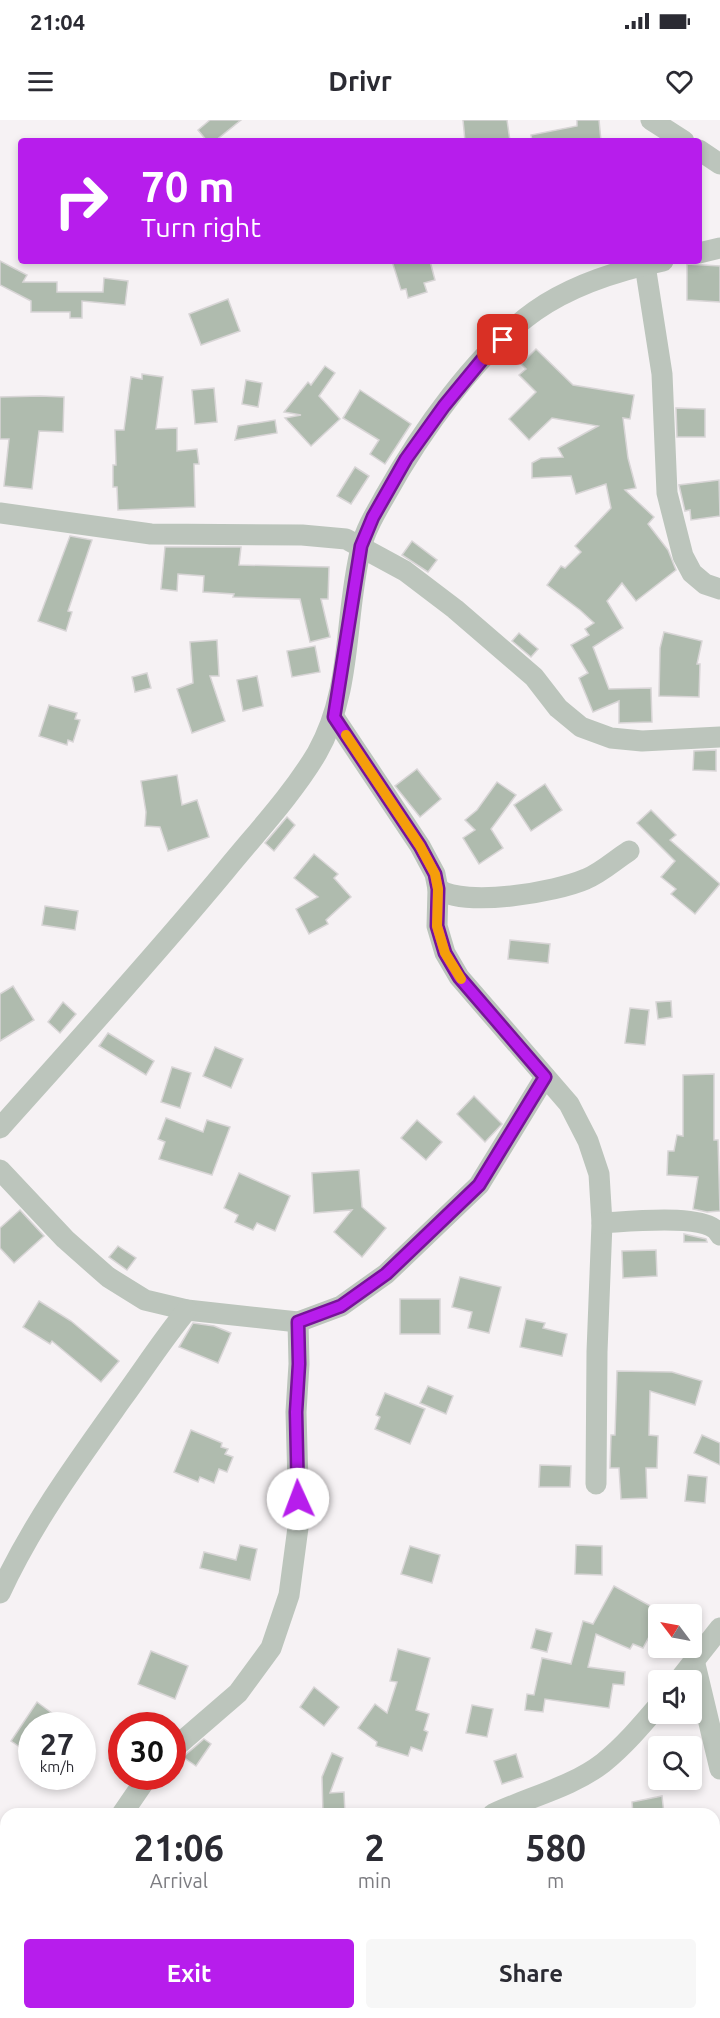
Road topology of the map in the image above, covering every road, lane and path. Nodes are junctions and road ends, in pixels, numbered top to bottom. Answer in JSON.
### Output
{"nodes":[{"id":1,"x":651,"y":120,"type":"edge"},
{"id":2,"x":679,"y":138,"type":"edge"},
{"id":3,"x":702,"y":152,"type":"edge"},
{"id":4,"x":720,"y":164,"type":"edge"},
{"id":5,"x":720,"y":248,"type":"edge"},
{"id":6,"x":702,"y":252,"type":"edge"},
{"id":7,"x":650,"y":264,"type":"edge"},
{"id":8,"x":654,"y":264,"type":"edge"},
{"id":9,"x":0,"y":513,"type":"edge"},
{"id":10,"x":361,"y":546,"type":"junction"},
{"id":11,"x":720,"y":589,"type":"edge"},
{"id":12,"x":334,"y":717,"type":"junction"},
{"id":13,"x":720,"y":737,"type":"edge"},
{"id":14,"x":628,"y":851,"type":"dead end"},
{"id":15,"x":438,"y":889,"type":"junction"},
{"id":16,"x":545,"y":1077,"type":"junction"},
{"id":17,"x":0,"y":1128,"type":"edge"},
{"id":18,"x":0,"y":1170,"type":"edge"},
{"id":19,"x":602,"y":1223,"type":"junction"},
{"id":20,"x":720,"y":1235,"type":"edge"},
{"id":21,"x":187,"y":1310,"type":"junction"},
{"id":22,"x":298,"y":1322,"type":"junction"},
{"id":23,"x":596,"y":1484,"type":"dead end"},
{"id":24,"x":0,"y":1593,"type":"edge"},
{"id":25,"x":720,"y":1628,"type":"edge"},
{"id":26,"x":694,"y":1660,"type":"junction"},
{"id":27,"x":686,"y":1670,"type":"edge"},
{"id":28,"x":648,"y":1718,"type":"edge"},
{"id":29,"x":186,"y":1738,"type":"edge"},
{"id":30,"x":720,"y":1769,"type":"edge"},
{"id":31,"x":138,"y":1790,"type":"edge"},
{"id":32,"x":126,"y":1808,"type":"edge"},
{"id":33,"x":507,"y":1808,"type":"edge"}],
"edges":[{"from":1,"to":2,"type":"street"},
{"from":3,"to":4,"type":"street"},
{"from":5,"to":6,"type":"street"},
{"from":7,"to":10,"type":"street"},
{"from":8,"to":11,"type":"street"},
{"from":9,"to":10,"type":"street"},
{"from":10,"to":12,"type":"street"},
{"from":10,"to":13,"type":"street"},
{"from":12,"to":15,"type":"street"},
{"from":12,"to":17,"type":"street"},
{"from":14,"to":15,"type":"street"},
{"from":15,"to":16,"type":"street"},
{"from":16,"to":19,"type":"street"},
{"from":16,"to":22,"type":"street"},
{"from":18,"to":21,"type":"street"},
{"from":19,"to":20,"type":"street"},
{"from":19,"to":23,"type":"street"},
{"from":21,"to":22,"type":"street"},
{"from":21,"to":24,"type":"street"},
{"from":22,"to":29,"type":"street"},
{"from":25,"to":26,"type":"street"},
{"from":26,"to":27,"type":"street"},
{"from":26,"to":30,"type":"street"},
{"from":28,"to":33,"type":"street"},
{"from":31,"to":32,"type":"street"}]}
